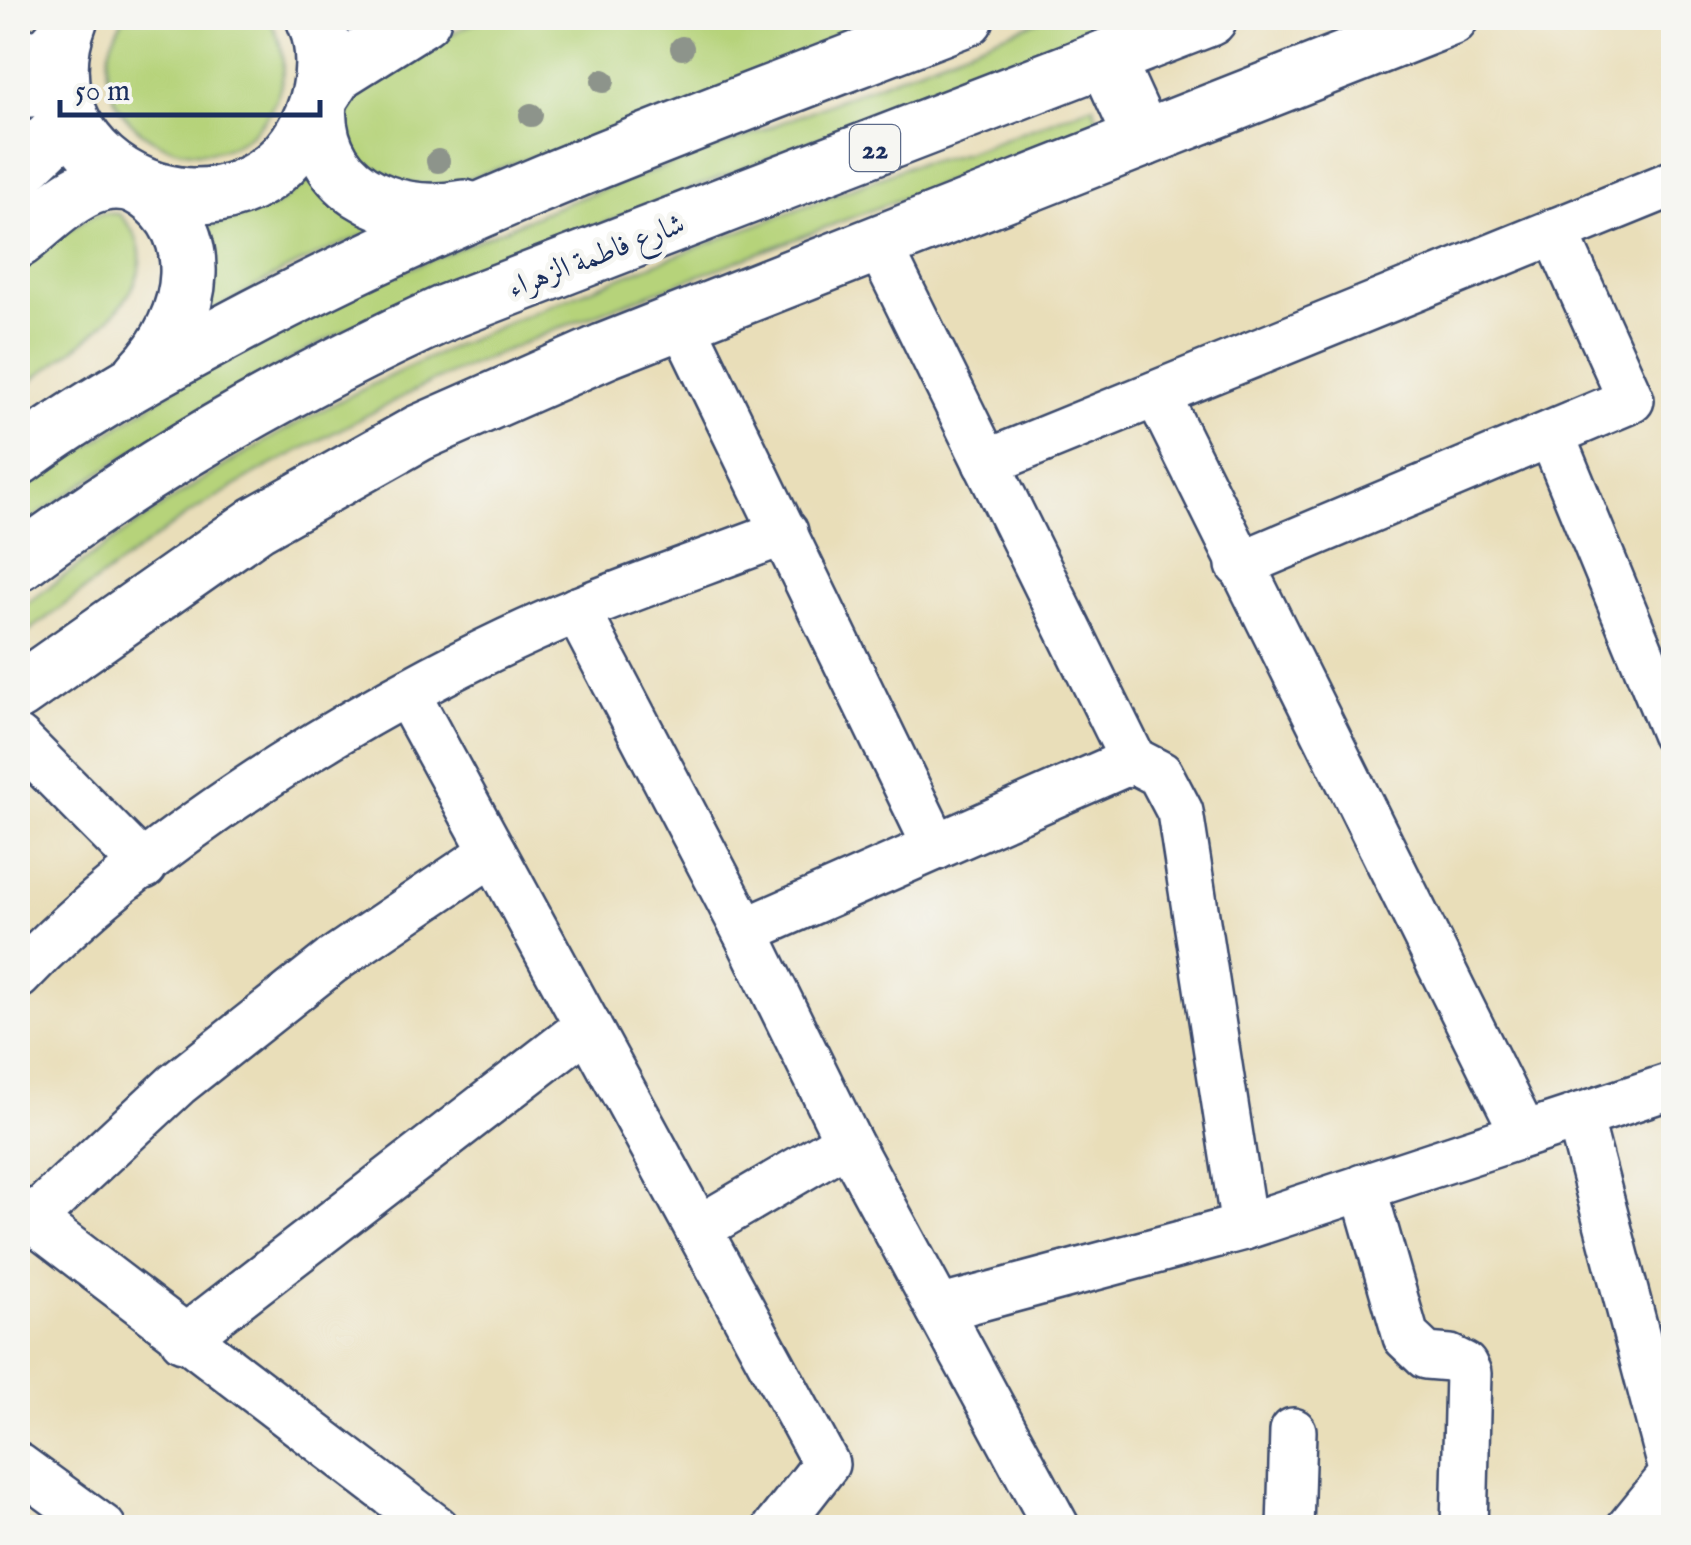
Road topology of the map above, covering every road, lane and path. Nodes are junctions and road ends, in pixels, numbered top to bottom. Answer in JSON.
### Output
{"nodes":[{"id":1,"x":314,"y":18,"type":"edge"},
{"id":2,"x":423,"y":18,"type":"edge"},
{"id":3,"x":966,"y":18,"type":"edge"},
{"id":4,"x":1210,"y":18,"type":"edge"},
{"id":5,"x":1450,"y":18,"type":"edge"},
{"id":6,"x":68,"y":23,"type":"edge"},
{"id":7,"x":1106,"y":58,"type":"junction"},
{"id":8,"x":18,"y":62,"type":"edge"},
{"id":9,"x":319,"y":99,"type":"junction"},
{"id":10,"x":42,"y":100,"type":"edge"},
{"id":11,"x":1143,"y":138,"type":"junction"},
{"id":12,"x":18,"y":170,"type":"edge"},
{"id":13,"x":1674,"y":183,"type":"edge"},
{"id":14,"x":135,"y":185,"type":"junction"},
{"id":15,"x":510,"y":195,"type":"junction"},
{"id":16,"x":1555,"y":231,"type":"junction"},
{"id":17,"x":18,"y":240,"type":"edge"},
{"id":18,"x":878,"y":243,"type":"junction"},
{"id":19,"x":681,"y":321,"type":"junction"},
{"id":20,"x":132,"y":382,"type":"junction"},
{"id":21,"x":1157,"y":394,"type":"junction"},
{"id":22,"x":1551,"y":434,"type":"junction"},
{"id":23,"x":18,"y":458,"type":"edge"},
{"id":24,"x":986,"y":463,"type":"junction"},
{"id":25,"x":785,"y":532,"type":"junction"},
{"id":26,"x":18,"y":563,"type":"edge"},
{"id":27,"x":1240,"y":565,"type":"junction"},
{"id":28,"x":576,"y":610,"type":"junction"},
{"id":29,"x":18,"y":692,"type":"edge"},
{"id":30,"x":406,"y":694,"type":"junction"},
{"id":31,"x":1674,"y":733,"type":"edge"},
{"id":32,"x":18,"y":738,"type":"edge"},
{"id":33,"x":1133,"y":760,"type":"junction"},
{"id":34,"x":936,"y":847,"type":"junction"},
{"id":35,"x":493,"y":852,"type":"junction"},
{"id":36,"x":144,"y":866,"type":"junction"},
{"id":37,"x":746,"y":930,"type":"junction"},
{"id":38,"x":18,"y":976,"type":"edge"},
{"id":39,"x":588,"y":1026,"type":"junction"},
{"id":40,"x":1674,"y":1085,"type":"edge"},
{"id":41,"x":1579,"y":1116,"type":"junction"},
{"id":42,"x":1524,"y":1134,"type":"junction"},
{"id":43,"x":848,"y":1141,"type":"junction"},
{"id":44,"x":1363,"y":1188,"type":"junction"},
{"id":45,"x":24,"y":1215,"type":"edge"},
{"id":46,"x":1244,"y":1227,"type":"junction"},
{"id":47,"x":698,"y":1229,"type":"junction"},
{"id":48,"x":939,"y":1309,"type":"junction"},
{"id":49,"x":184,"y":1339,"type":"junction"},
{"id":50,"x":1293,"y":1430,"type":"dead end"},
{"id":51,"x":18,"y":1466,"type":"edge"},
{"id":52,"x":1038,"y":1518,"type":"edge"},
{"id":53,"x":102,"y":1528,"type":"edge"},
{"id":54,"x":436,"y":1528,"type":"edge"},
{"id":55,"x":776,"y":1528,"type":"edge"},
{"id":56,"x":1290,"y":1528,"type":"edge"},
{"id":57,"x":1464,"y":1528,"type":"edge"},
{"id":58,"x":1629,"y":1528,"type":"edge"}],
"edges":[{"from":1,"to":9,"type":"main road"},
{"from":2,"to":9,"type":"main road"},
{"from":3,"to":15,"type":"main road"},
{"from":4,"to":7,"type":"main road","name":"شارع فاطمة الزهراء","number":"22"},
{"from":5,"to":11,"type":"main road"},
{"from":6,"to":8,"type":"street"},
{"from":6,"to":10,"type":"main road"},
{"from":7,"to":11,"type":"main road"},
{"from":7,"to":26,"type":"main road","name":"شارع فاطمة الزهراء","number":"22"},
{"from":9,"to":14,"type":"main road"},
{"from":9,"to":15,"type":"main road"},
{"from":10,"to":12,"type":"main road"},
{"from":10,"to":14,"type":"main road"},
{"from":11,"to":18,"type":"main road"},
{"from":13,"to":16,"type":"street"},
{"from":14,"to":17,"type":"main road"},
{"from":14,"to":20,"type":"main road"},
{"from":15,"to":20,"type":"main road"},
{"from":16,"to":21,"type":"street"},
{"from":16,"to":22,"type":"street"},
{"from":18,"to":19,"type":"main road"},
{"from":18,"to":24,"type":"street"},
{"from":19,"to":25,"type":"street"},
{"from":19,"to":29,"type":"main road"},
{"from":20,"to":23,"type":"main road"},
{"from":21,"to":24,"type":"street"},
{"from":21,"to":27,"type":"street"},
{"from":22,"to":27,"type":"street"},
{"from":22,"to":31,"type":"street"},
{"from":24,"to":33,"type":"street"},
{"from":25,"to":28,"type":"street"},
{"from":25,"to":34,"type":"street"},
{"from":27,"to":42,"type":"street"},
{"from":28,"to":30,"type":"street"},
{"from":28,"to":37,"type":"street"},
{"from":30,"to":35,"type":"street"},
{"from":30,"to":36,"type":"street"},
{"from":32,"to":36,"type":"street"},
{"from":33,"to":34,"type":"street"},
{"from":33,"to":46,"type":"street"},
{"from":34,"to":37,"type":"street"},
{"from":35,"to":39,"type":"street"},
{"from":35,"to":45,"type":"street"},
{"from":36,"to":38,"type":"street"},
{"from":37,"to":43,"type":"street"},
{"from":39,"to":47,"type":"street"},
{"from":39,"to":49,"type":"street"},
{"from":40,"to":41,"type":"street"},
{"from":41,"to":42,"type":"street"},
{"from":41,"to":58,"type":"street"},
{"from":42,"to":44,"type":"street"},
{"from":43,"to":47,"type":"street"},
{"from":43,"to":48,"type":"street"},
{"from":44,"to":46,"type":"street"},
{"from":44,"to":57,"type":"street"},
{"from":45,"to":49,"type":"street"},
{"from":46,"to":48,"type":"street"},
{"from":47,"to":55,"type":"street"},
{"from":48,"to":52,"type":"street"},
{"from":49,"to":54,"type":"street"},
{"from":50,"to":56,"type":"street"},
{"from":51,"to":53,"type":"street"}]}
